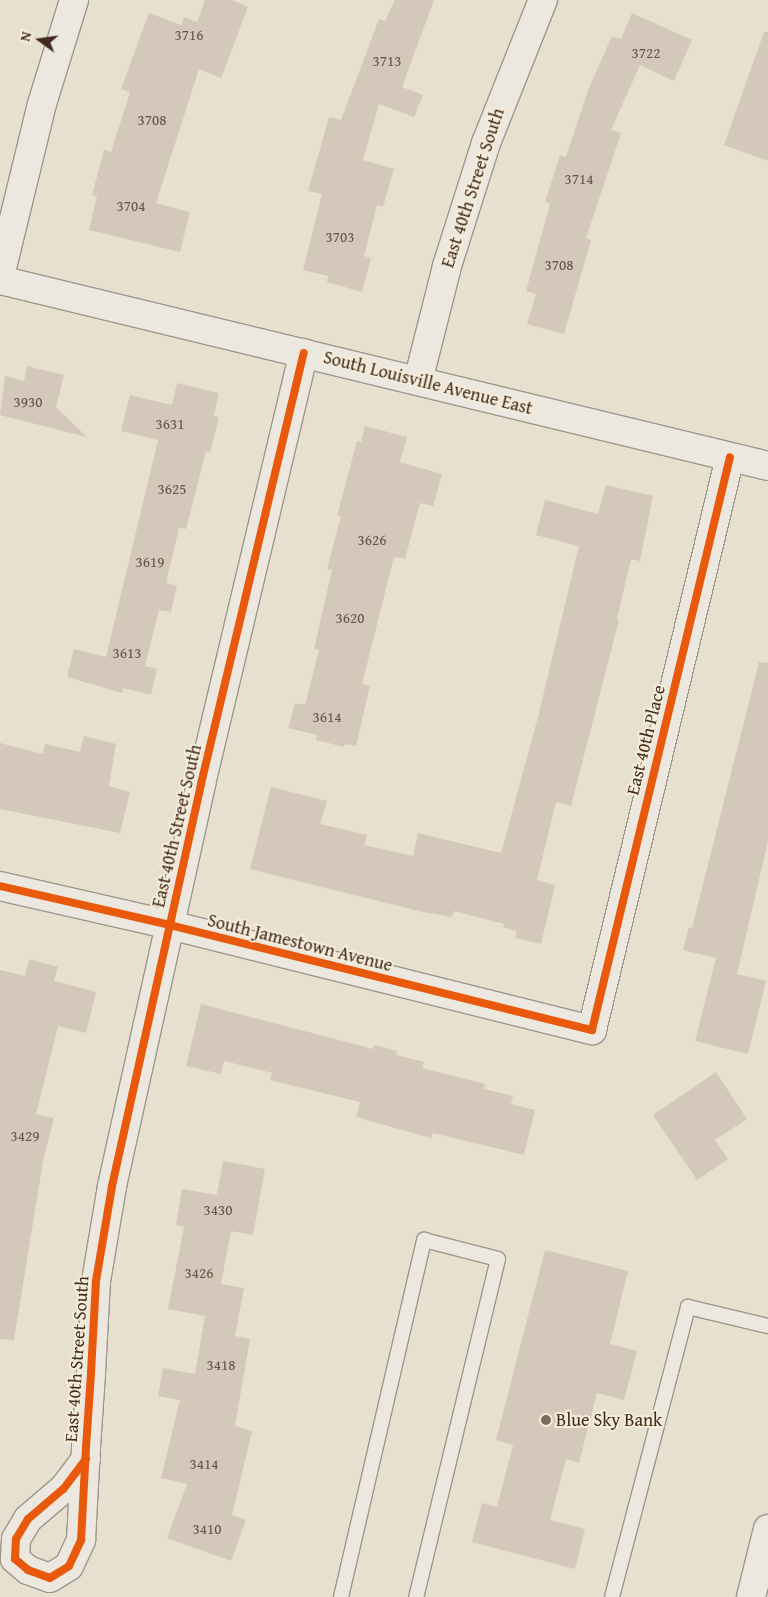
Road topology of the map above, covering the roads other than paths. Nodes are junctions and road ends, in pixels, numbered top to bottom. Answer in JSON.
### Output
{"nodes":[{"id":1,"x":74,"y":0,"type":"edge"},
{"id":2,"x":543,"y":0,"type":"edge"},
{"id":3,"x":0,"y":276,"type":"edge"},
{"id":4,"x":0,"y":280,"type":"edge"},
{"id":5,"x":304,"y":353,"type":"junction"},
{"id":6,"x":418,"y":381,"type":"junction"},
{"id":7,"x":730,"y":457,"type":"junction"},
{"id":8,"x":768,"y":466,"type":"edge"},
{"id":9,"x":0,"y":886,"type":"edge"},
{"id":10,"x":170,"y":925,"type":"junction"},
{"id":11,"x":592,"y":1030,"type":"joint"},
{"id":12,"x":768,"y":1326,"type":"edge"},
{"id":13,"x":86,"y":1459,"type":"dead end"},
{"id":14,"x":768,"y":1529,"type":"edge"},
{"id":15,"x":341,"y":1597,"type":"edge"},
{"id":16,"x":416,"y":1597,"type":"edge"},
{"id":17,"x":612,"y":1597,"type":"edge"},
{"id":18,"x":751,"y":1597,"type":"edge"}],
"edges":[{"from":1,"to":3,"type":"street"},
{"from":2,"to":6,"type":"street","name":"East 40th Street South"},
{"from":4,"to":5,"type":"street","name":"South Louisville Avenue East"},
{"from":5,"to":6,"type":"street","name":"South Louisville Avenue East"},
{"from":5,"to":10,"type":"street","name":"East 40th Street South"},
{"from":6,"to":7,"type":"street","name":"South Louisville Avenue East"},
{"from":7,"to":8,"type":"street","name":"South Louisville Avenue East"},
{"from":7,"to":11,"type":"street","name":"East 40th Place"},
{"from":9,"to":10,"type":"street","name":"South Jamestown Avenue"},
{"from":10,"to":11,"type":"street","name":"South Jamestown Avenue"},
{"from":10,"to":13,"type":"street","name":"East 40th Street South"},
{"from":12,"to":17,"type":"lane"},
{"from":14,"to":18,"type":"street"},
{"from":15,"to":16,"type":"lane"}]}
